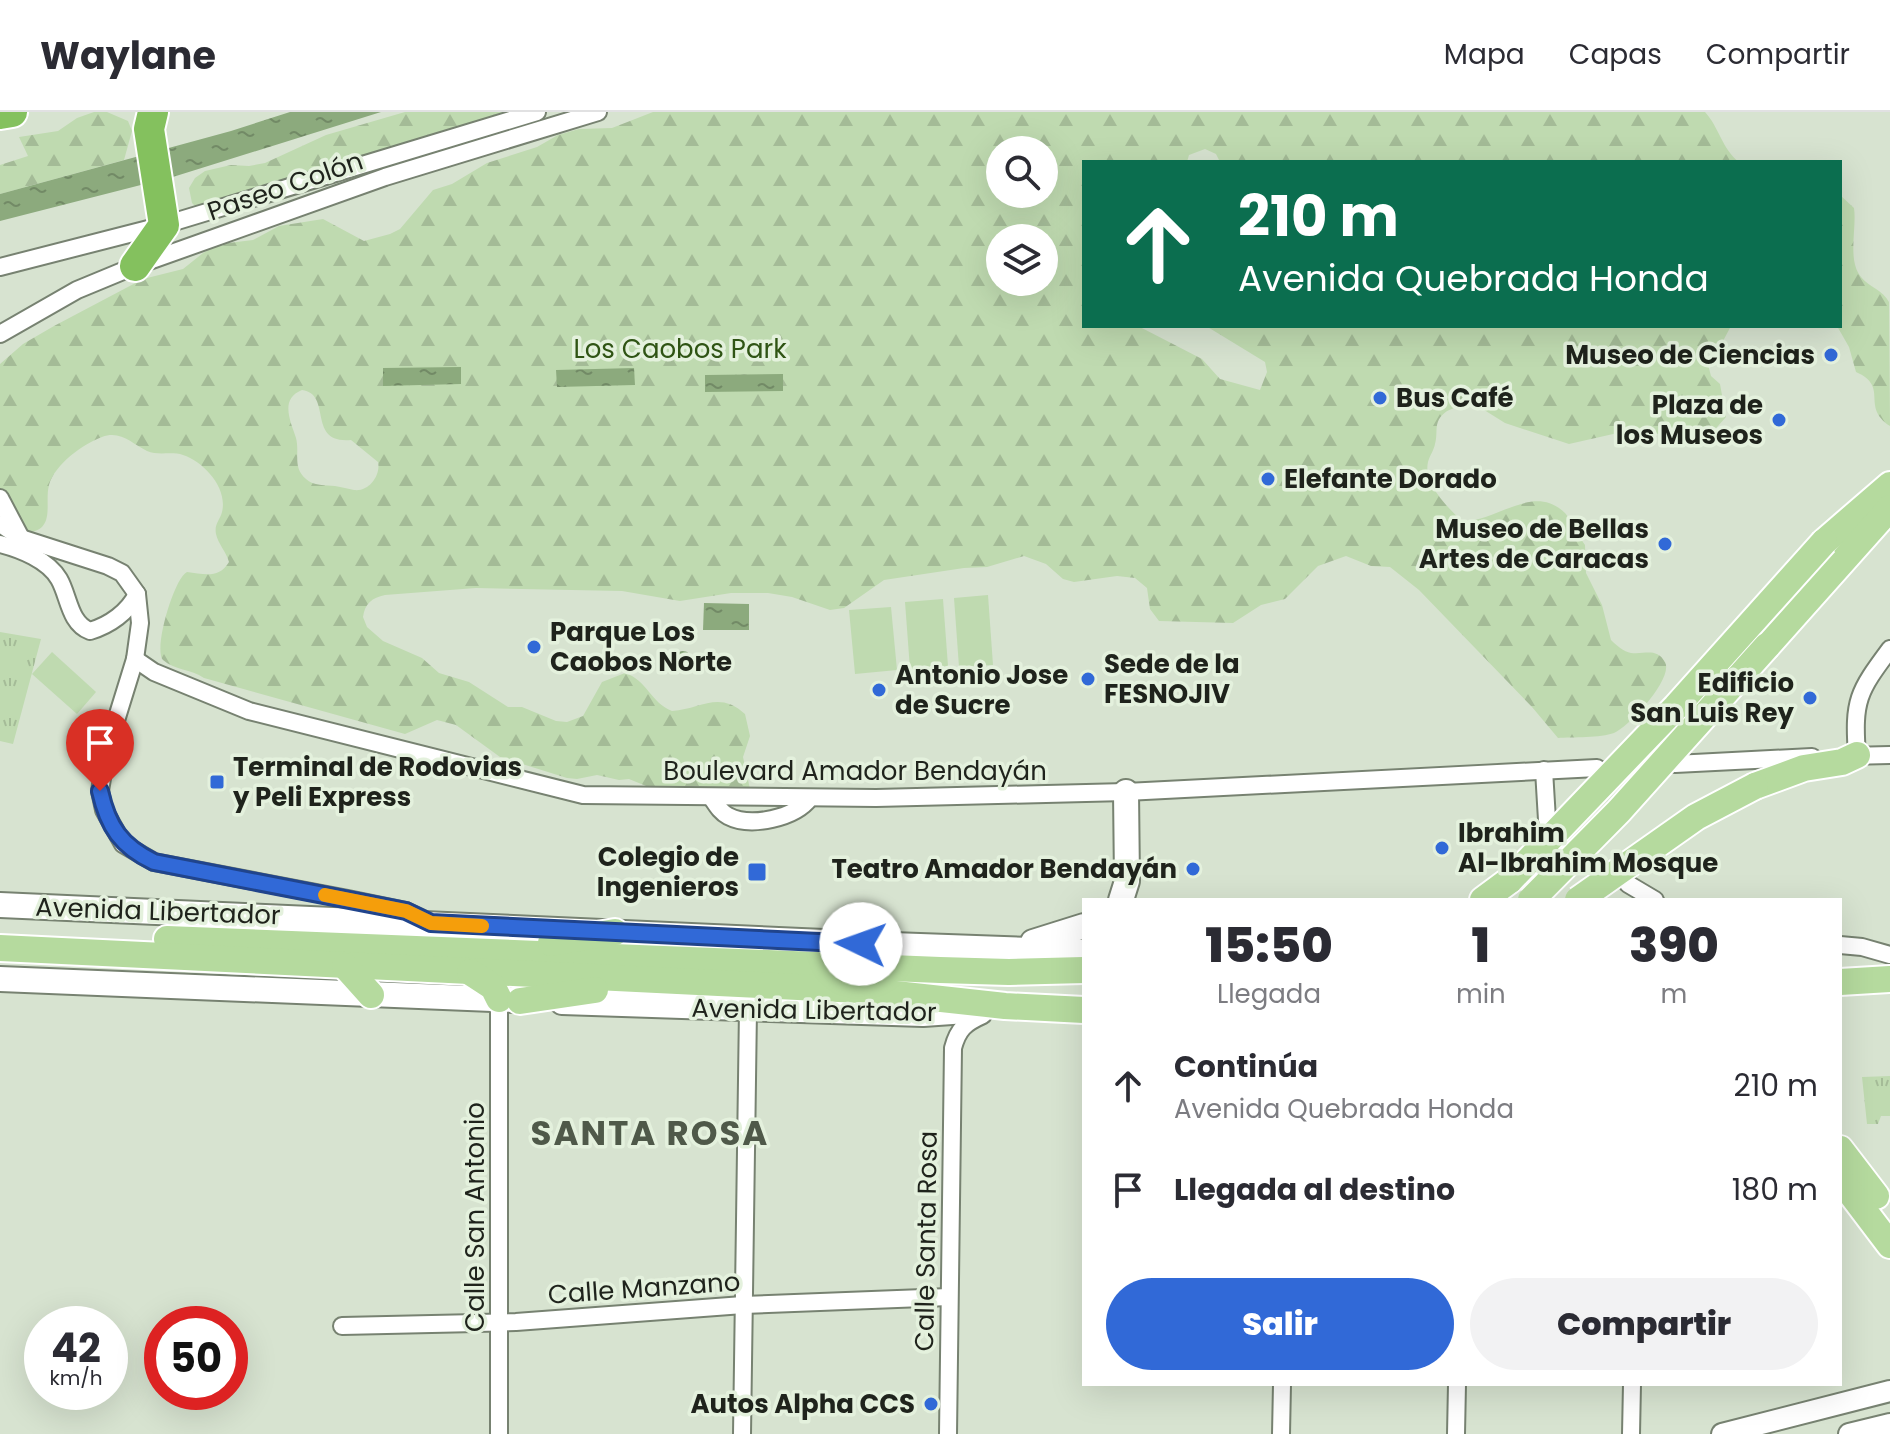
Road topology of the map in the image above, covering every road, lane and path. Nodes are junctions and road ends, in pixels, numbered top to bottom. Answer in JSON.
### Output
{"nodes":[{"id":1,"x":12,"y":112,"type":"edge"},
{"id":2,"x":537,"y":112,"type":"edge"},
{"id":3,"x":598,"y":112,"type":"edge"},
{"id":4,"x":0,"y":114,"type":"edge"},
{"id":5,"x":151,"y":121,"type":"edge"},
{"id":6,"x":163,"y":217,"type":"junction"},
{"id":7,"x":135,"y":266,"type":"junction"},
{"id":8,"x":0,"y":267,"type":"edge"},
{"id":9,"x":0,"y":334,"type":"edge"},
{"id":10,"x":1890,"y":485,"type":"edge"},
{"id":11,"x":0,"y":498,"type":"edge"},
{"id":12,"x":1890,"y":508,"type":"edge"},
{"id":13,"x":0,"y":524,"type":"edge"},
{"id":14,"x":21,"y":538,"type":"junction"},
{"id":15,"x":0,"y":544,"type":"edge"},
{"id":16,"x":137,"y":594,"type":"junction"},
{"id":17,"x":1890,"y":649,"type":"edge"},
{"id":18,"x":135,"y":659,"type":"junction"},
{"id":19,"x":1857,"y":755,"type":"junction"},
{"id":20,"x":1890,"y":755,"type":"edge"},
{"id":21,"x":1675,"y":764,"type":"dead end"},
{"id":22,"x":1597,"y":768,"type":"dead end"},
{"id":23,"x":1544,"y":770,"type":"junction"},
{"id":24,"x":1126,"y":792,"type":"junction"},
{"id":25,"x":1547,"y":820,"type":"dead end"},
{"id":26,"x":1628,"y":884,"type":"tunnel mouth"},
{"id":27,"x":1122,"y":898,"type":"edge"},
{"id":28,"x":1486,"y":898,"type":"edge"},
{"id":29,"x":1533,"y":898,"type":"edge"},
{"id":30,"x":1581,"y":898,"type":"edge"},
{"id":31,"x":1652,"y":898,"type":"edge"},
{"id":32,"x":0,"y":905,"type":"edge"},
{"id":33,"x":431,"y":923,"type":"junction"},
{"id":34,"x":1082,"y":927,"type":"edge"},
{"id":35,"x":615,"y":932,"type":"junction"},
{"id":36,"x":0,"y":933,"type":"edge"},
{"id":37,"x":1842,"y":945,"type":"edge"},
{"id":38,"x":1006,"y":949,"type":"junction"},
{"id":39,"x":0,"y":950,"type":"edge"},
{"id":40,"x":1082,"y":952,"type":"edge"},
{"id":41,"x":1890,"y":955,"type":"edge"},
{"id":42,"x":471,"y":961,"type":"junction"},
{"id":43,"x":345,"y":966,"type":"junction"},
{"id":44,"x":1082,"y":970,"type":"edge"},
{"id":45,"x":1890,"y":971,"type":"edge"},
{"id":46,"x":1842,"y":973,"type":"edge"},
{"id":47,"x":0,"y":979,"type":"edge"},
{"id":48,"x":1890,"y":979,"type":"edge"},
{"id":49,"x":682,"y":982,"type":"junction"},
{"id":50,"x":1842,"y":982,"type":"edge"},
{"id":51,"x":371,"y":995,"type":"junction"},
{"id":52,"x":510,"y":1000,"type":"junction"},
{"id":53,"x":1005,"y":1006,"type":"junction"},
{"id":54,"x":748,"y":1009,"type":"junction"},
{"id":55,"x":1082,"y":1010,"type":"edge"},
{"id":56,"x":923,"y":1014,"type":"junction"},
{"id":57,"x":953,"y":1048,"type":"junction"},
{"id":58,"x":1842,"y":1152,"type":"edge"},
{"id":59,"x":1842,"y":1182,"type":"edge"},
{"id":60,"x":1890,"y":1215,"type":"edge"},
{"id":61,"x":1890,"y":1245,"type":"edge"},
{"id":62,"x":949,"y":1297,"type":"junction"},
{"id":63,"x":743,"y":1305,"type":"junction"},
{"id":64,"x":498,"y":1322,"type":"junction"},
{"id":65,"x":342,"y":1326,"type":"dead end"},
{"id":66,"x":1282,"y":1386,"type":"edge"},
{"id":67,"x":1457,"y":1386,"type":"edge"},
{"id":68,"x":1632,"y":1386,"type":"edge"},
{"id":69,"x":1890,"y":1391,"type":"edge"},
{"id":70,"x":1890,"y":1424,"type":"edge"},
{"id":71,"x":499,"y":1434,"type":"edge"},
{"id":72,"x":742,"y":1434,"type":"edge"},
{"id":73,"x":948,"y":1434,"type":"edge"},
{"id":74,"x":1281,"y":1434,"type":"edge"},
{"id":75,"x":1456,"y":1434,"type":"edge"},
{"id":76,"x":1631,"y":1434,"type":"edge"},
{"id":77,"x":1722,"y":1434,"type":"edge"},
{"id":78,"x":1849,"y":1434,"type":"edge"}],
"edges":[{"from":1,"to":4,"type":"highway"},
{"from":2,"to":6,"type":"street","name":"Paseo Colón"},
{"from":3,"to":7,"type":"street","name":"Paseo Colón"},
{"from":5,"to":6,"type":"highway"},
{"from":6,"to":7,"type":"highway"},
{"from":6,"to":8,"type":"street","name":"Paseo Colón"},
{"from":7,"to":9,"type":"street","name":"Paseo Colón"},
{"from":10,"to":28,"type":"main road","bridge":true},
{"from":11,"to":14,"type":"street"},
{"from":12,"to":29,"type":"main road","bridge":true},
{"from":13,"to":14,"type":"street"},
{"from":14,"to":16,"type":"street"},
{"from":15,"to":16,"type":"street"},
{"from":16,"to":18,"type":"street"},
{"from":17,"to":19,"type":"street"},
{"from":18,"to":24,"type":"street","name":"Boulevard Amador Bendayán"},
{"from":18,"to":33,"type":"street"},
{"from":19,"to":20,"type":"street"},
{"from":19,"to":21,"type":"street"},
{"from":19,"to":30,"type":"main road","bridge":true},
{"from":22,"to":23,"type":"street","name":"Boulevard Amador Bendayán"},
{"from":23,"to":24,"type":"street","name":"Boulevard Amador Bendayán"},
{"from":23,"to":25,"type":"street"},
{"from":24,"to":27,"type":"main road"},
{"from":26,"to":31,"type":"street"},
{"from":32,"to":33,"type":"main road","name":"Avenida Libertador"},
{"from":33,"to":35,"type":"main road","name":"Avenida Libertador"},
{"from":34,"to":38,"type":"main road"},
{"from":35,"to":38,"type":"main road","name":"Avenida Libertador"},
{"from":35,"to":42,"type":"main road"},
{"from":36,"to":42,"type":"main road","name":"Avenida Libertador"},
{"from":37,"to":41,"type":"street"},
{"from":38,"to":40,"type":"main road","name":"Avenida Libertador"},
{"from":39,"to":43,"type":"main road","name":"Avenida Libertador"},
{"from":42,"to":43,"type":"main road","name":"Avenida Libertador"},
{"from":42,"to":44,"type":"main road","name":"Avenida Libertador"},
{"from":42,"to":49,"type":"main road","name":"Avenida Libertador"},
{"from":42,"to":52,"type":"main road"},
{"from":43,"to":51,"type":"main road"},
{"from":45,"to":46,"type":"main road"},
{"from":47,"to":51,"type":"main road","name":"Avenida Libertador"},
{"from":48,"to":50,"type":"main road"},
{"from":49,"to":52,"type":"main road"},
{"from":49,"to":53,"type":"main road","name":"Avenida Libertador"},
{"from":51,"to":52,"type":"main road","name":"Avenida Libertador"},
{"from":52,"to":54,"type":"main road","name":"Avenida Libertador"},
{"from":52,"to":64,"type":"street","name":"Calle San Antonio"},
{"from":53,"to":55,"type":"main road","name":"Avenida Libertador"},
{"from":53,"to":56,"type":"main road","name":"Avenida Libertador"},
{"from":53,"to":57,"type":"street"},
{"from":54,"to":56,"type":"main road","name":"Avenida Libertador"},
{"from":54,"to":63,"type":"street"},
{"from":56,"to":57,"type":"street"},
{"from":57,"to":62,"type":"street","name":"Calle Santa Rosa"},
{"from":58,"to":60,"type":"main road"},
{"from":59,"to":61,"type":"main road"},
{"from":62,"to":63,"type":"street","name":"Calle Manzano"},
{"from":62,"to":73,"type":"street","name":"Calle Santa Rosa"},
{"from":63,"to":64,"type":"street","name":"Calle Manzano"},
{"from":63,"to":72,"type":"street"},
{"from":64,"to":65,"type":"street","name":"Calle Manzano"},
{"from":64,"to":71,"type":"street","name":"Calle San Antonio"},
{"from":66,"to":74,"type":"street"},
{"from":67,"to":75,"type":"street"},
{"from":68,"to":76,"type":"street"},
{"from":69,"to":77,"type":"street"},
{"from":70,"to":78,"type":"street"}]}
